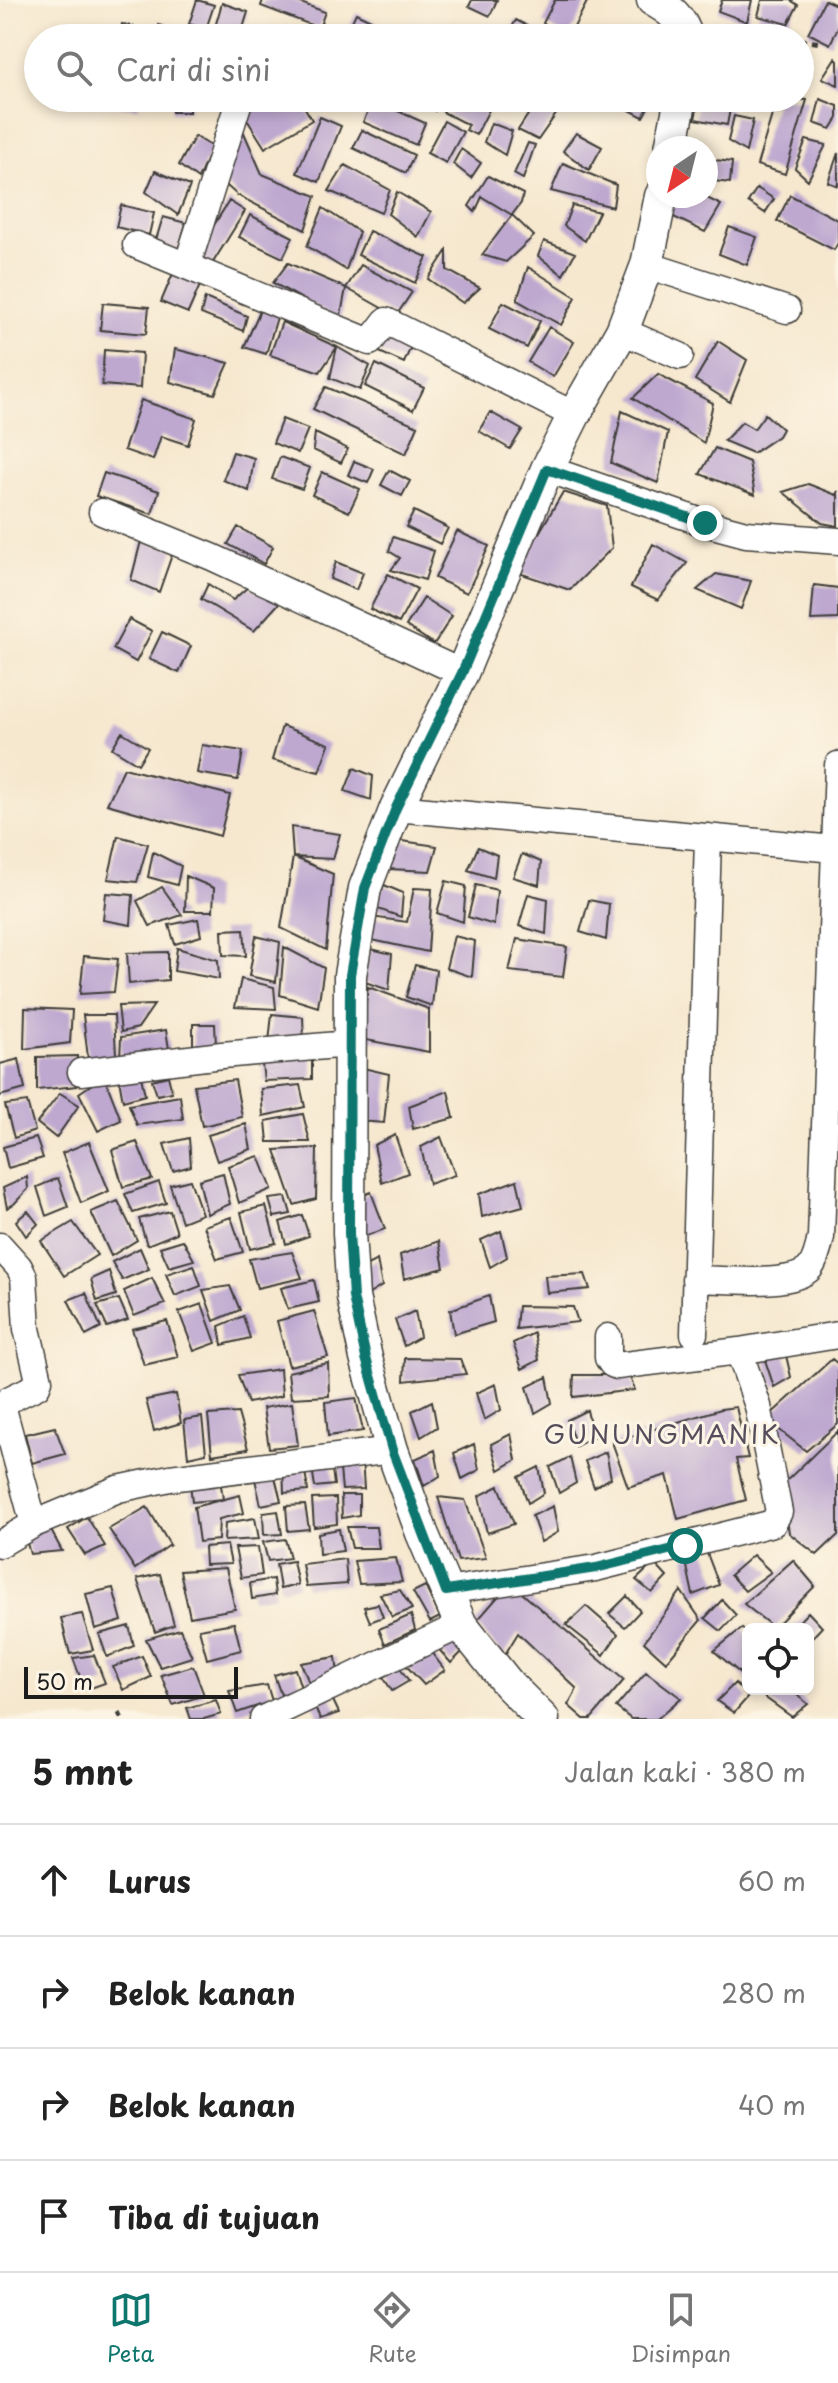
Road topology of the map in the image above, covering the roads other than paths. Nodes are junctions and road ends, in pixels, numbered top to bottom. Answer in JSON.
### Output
{"nodes":[{"id":1,"x":653,"y":0,"type":"edge"},
{"id":2,"x":681,"y":24,"type":"edge"},
{"id":3,"x":236,"y":112,"type":"edge"},
{"id":4,"x":678,"y":112,"type":"edge"},
{"id":5,"x":673,"y":136,"type":"edge"},
{"id":6,"x":659,"y":208,"type":"edge"},
{"id":7,"x":136,"y":245,"type":"dead end"},
{"id":8,"x":647,"y":265,"type":"junction"},
{"id":9,"x":187,"y":266,"type":"junction"},
{"id":10,"x":787,"y":310,"type":"dead end"},
{"id":11,"x":622,"y":331,"type":"junction"},
{"id":12,"x":680,"y":356,"type":"dead end"},
{"id":13,"x":574,"y":415,"type":"junction"},
{"id":14,"x":547,"y":469,"type":"junction"},
{"id":15,"x":102,"y":512,"type":"dead end"},
{"id":16,"x":838,"y":541,"type":"edge"},
{"id":17,"x":462,"y":673,"type":"junction"},
{"id":18,"x":838,"y":765,"type":"edge"},
{"id":19,"x":838,"y":773,"type":"edge"},
{"id":20,"x":396,"y":808,"type":"junction"},
{"id":21,"x":708,"y":837,"type":"junction"},
{"id":22,"x":834,"y":849,"type":"junction"},
{"id":23,"x":835,"y":885,"type":"edge"},
{"id":24,"x":833,"y":1002,"type":"edge"},
{"id":25,"x":349,"y":1044,"type":"junction"},
{"id":26,"x":81,"y":1072,"type":"dead end"},
{"id":27,"x":0,"y":1246,"type":"edge"},
{"id":28,"x":695,"y":1279,"type":"junction"},
{"id":29,"x":694,"y":1334,"type":"dead end"},
{"id":30,"x":838,"y":1335,"type":"edge"},
{"id":31,"x":608,"y":1337,"type":"dead end"},
{"id":32,"x":739,"y":1351,"type":"junction"},
{"id":33,"x":392,"y":1450,"type":"junction"},
{"id":34,"x":34,"y":1524,"type":"junction"},
{"id":35,"x":0,"y":1544,"type":"edge"},
{"id":36,"x":446,"y":1591,"type":"junction"},
{"id":37,"x":461,"y":1625,"type":"junction"},
{"id":38,"x":263,"y":1719,"type":"edge"},
{"id":39,"x":543,"y":1719,"type":"edge"}],
"edges":[{"from":1,"to":2,"type":"street"},
{"from":3,"to":9,"type":"street"},
{"from":4,"to":5,"type":"street"},
{"from":6,"to":8,"type":"street"},
{"from":7,"to":9,"type":"street"},
{"from":8,"to":10,"type":"street"},
{"from":8,"to":11,"type":"street"},
{"from":9,"to":13,"type":"street"},
{"from":11,"to":12,"type":"street"},
{"from":11,"to":13,"type":"street"},
{"from":13,"to":14,"type":"street"},
{"from":14,"to":16,"type":"street"},
{"from":14,"to":17,"type":"street"},
{"from":15,"to":17,"type":"street"},
{"from":17,"to":20,"type":"street"},
{"from":18,"to":19,"type":"street"},
{"from":19,"to":22,"type":"street"},
{"from":20,"to":21,"type":"street"},
{"from":20,"to":25,"type":"street"},
{"from":21,"to":22,"type":"street"},
{"from":21,"to":28,"type":"street"},
{"from":22,"to":23,"type":"street"},
{"from":23,"to":24,"type":"street"},
{"from":24,"to":28,"type":"street"},
{"from":25,"to":26,"type":"street"},
{"from":25,"to":33,"type":"street"},
{"from":27,"to":34,"type":"street"},
{"from":28,"to":29,"type":"street"},
{"from":30,"to":32,"type":"street"},
{"from":31,"to":32,"type":"street"},
{"from":32,"to":36,"type":"street"},
{"from":33,"to":34,"type":"street"},
{"from":33,"to":36,"type":"street"},
{"from":34,"to":35,"type":"street"},
{"from":36,"to":37,"type":"street"},
{"from":37,"to":38,"type":"street"},
{"from":37,"to":39,"type":"street"}]}
